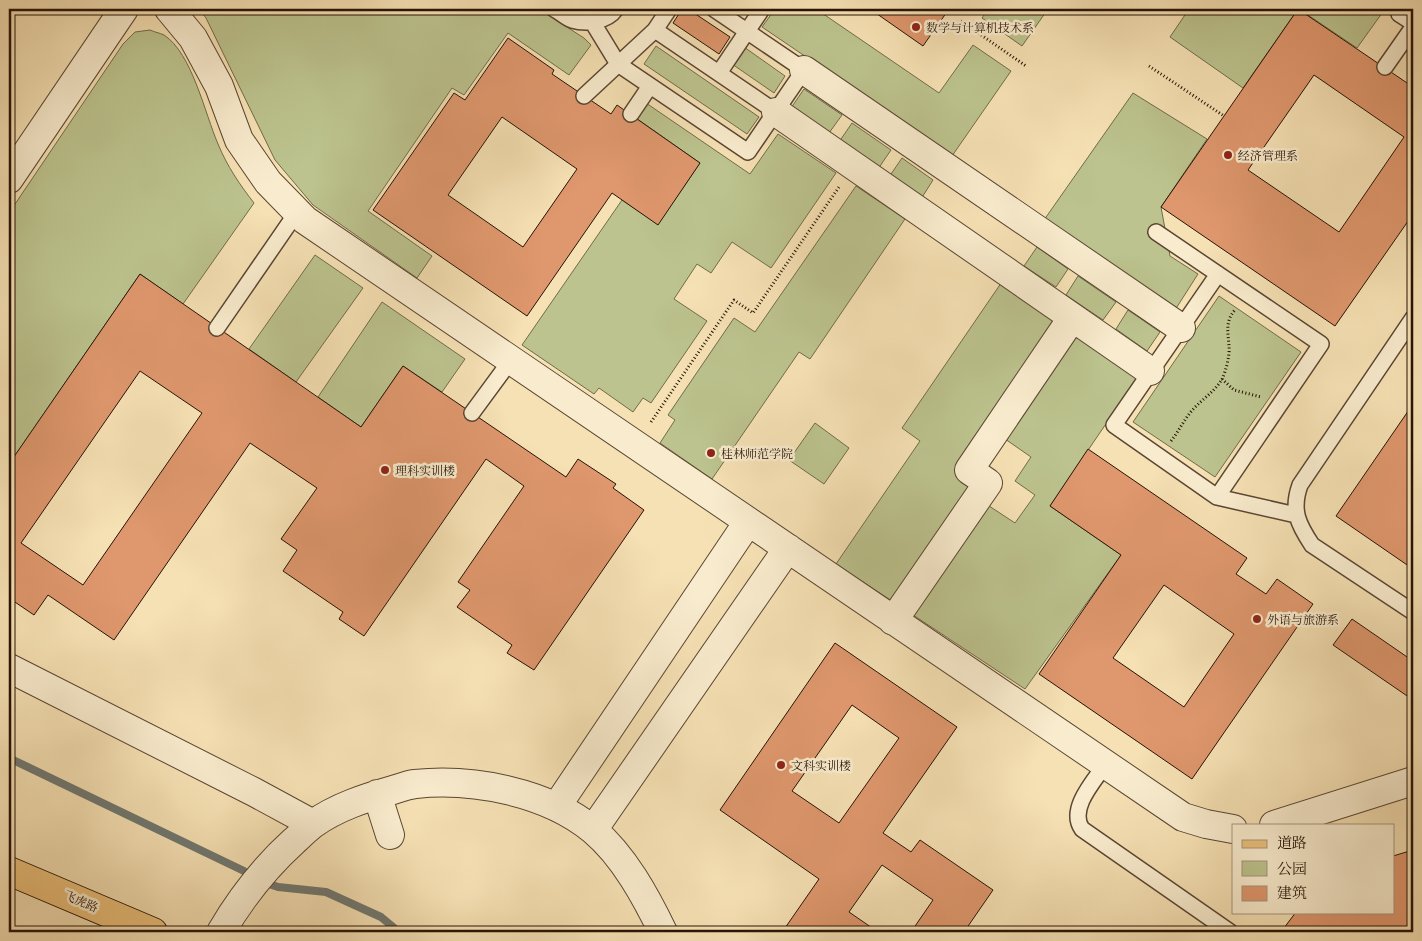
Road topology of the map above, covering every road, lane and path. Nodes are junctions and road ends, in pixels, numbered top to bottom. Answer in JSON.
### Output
{"nodes":[{"id":1,"x":124,"y":9,"type":"edge"},
{"id":2,"x":169,"y":9,"type":"edge"},
{"id":3,"x":554,"y":9,"type":"edge"},
{"id":4,"x":616,"y":9,"type":"edge"},
{"id":5,"x":669,"y":9,"type":"edge"},
{"id":6,"x":714,"y":9,"type":"edge"},
{"id":7,"x":762,"y":9,"type":"edge"},
{"id":8,"x":1403,"y":9,"type":"edge"},
{"id":9,"x":960,"y":21,"type":"dead end"},
{"id":10,"x":593,"y":23,"type":"junction"},
{"id":11,"x":1413,"y":25,"type":"edge"},
{"id":12,"x":655,"y":30,"type":"junction"},
{"id":13,"x":747,"y":31,"type":"junction"},
{"id":14,"x":618,"y":64,"type":"junction"},
{"id":15,"x":1026,"y":66,"type":"dead end"},
{"id":16,"x":1149,"y":66,"type":"dead end"},
{"id":17,"x":1385,"y":67,"type":"dead end"},
{"id":18,"x":804,"y":70,"type":"junction"},
{"id":19,"x":719,"y":73,"type":"junction"},
{"id":20,"x":650,"y":86,"type":"junction"},
{"id":21,"x":584,"y":96,"type":"dead end"},
{"id":22,"x":776,"y":112,"type":"junction"},
{"id":23,"x":630,"y":114,"type":"dead end"},
{"id":24,"x":1224,"y":116,"type":"dead end"},
{"id":25,"x":853,"y":165,"type":"junction"},
{"id":26,"x":9,"y":179,"type":"edge"},
{"id":27,"x":296,"y":212,"type":"junction"},
{"id":28,"x":1156,"y":232,"type":"dead end"},
{"id":29,"x":1218,"y":274,"type":"junction"},
{"id":30,"x":1251,"y":296,"type":"junction"},
{"id":31,"x":1072,"y":318,"type":"junction"},
{"id":32,"x":1413,"y":318,"type":"edge"},
{"id":33,"x":218,"y":328,"type":"dead end"},
{"id":34,"x":1181,"y":328,"type":"junction"},
{"id":35,"x":511,"y":360,"type":"junction"},
{"id":36,"x":1150,"y":371,"type":"junction"},
{"id":37,"x":1222,"y":379,"type":"junction"},
{"id":38,"x":1280,"y":404,"type":"junction"},
{"id":39,"x":472,"y":413,"type":"dead end"},
{"id":40,"x":635,"y":445,"type":"junction"},
{"id":41,"x":1158,"y":456,"type":"junction"},
{"id":42,"x":1217,"y":497,"type":"junction"},
{"id":43,"x":1296,"y":515,"type":"junction"},
{"id":44,"x":748,"y":522,"type":"junction"},
{"id":45,"x":788,"y":548,"type":"junction"},
{"id":46,"x":1413,"y":612,"type":"edge"},
{"id":47,"x":893,"y":621,"type":"junction"},
{"id":48,"x":9,"y":668,"type":"edge"},
{"id":49,"x":1105,"y":765,"type":"junction"},
{"id":50,"x":1413,"y":782,"type":"edge"},
{"id":51,"x":378,"y":794,"type":"junction"},
{"id":52,"x":557,"y":806,"type":"junction"},
{"id":53,"x":313,"y":824,"type":"junction"},
{"id":54,"x":1277,"y":824,"type":"edge"},
{"id":55,"x":1232,"y":829,"type":"edge"},
{"id":56,"x":594,"y":830,"type":"junction"},
{"id":57,"x":390,"y":835,"type":"dead end"},
{"id":58,"x":9,"y":871,"type":"edge"},
{"id":59,"x":1225,"y":931,"type":"edge"},
{"id":60,"x":153,"y":932,"type":"edge"},
{"id":61,"x":221,"y":932,"type":"edge"},
{"id":62,"x":663,"y":932,"type":"edge"}],
"edges":[{"from":1,"to":26,"type":"street"},
{"from":2,"to":27,"type":"street"},
{"from":3,"to":10,"type":"lane"},
{"from":4,"to":10,"type":"lane"},
{"from":5,"to":12,"type":"lane"},
{"from":6,"to":13,"type":"lane"},
{"from":7,"to":13,"type":"lane"},
{"from":8,"to":11,"type":"lane"},
{"from":9,"to":15,"type":"path"},
{"from":10,"to":14,"type":"lane"},
{"from":11,"to":17,"type":"lane"},
{"from":12,"to":14,"type":"lane"},
{"from":12,"to":19,"type":"lane"},
{"from":13,"to":18,"type":"lane"},
{"from":13,"to":19,"type":"lane"},
{"from":14,"to":20,"type":"lane"},
{"from":14,"to":21,"type":"lane"},
{"from":16,"to":24,"type":"path"},
{"from":18,"to":22,"type":"lane"},
{"from":18,"to":34,"type":"street"},
{"from":19,"to":22,"type":"lane"},
{"from":20,"to":22,"type":"lane"},
{"from":20,"to":23,"type":"lane"},
{"from":22,"to":25,"type":"street"},
{"from":25,"to":31,"type":"street"},
{"from":25,"to":40,"type":"path"},
{"from":27,"to":33,"type":"lane"},
{"from":27,"to":35,"type":"street"},
{"from":28,"to":29,"type":"lane"},
{"from":29,"to":30,"type":"lane"},
{"from":29,"to":34,"type":"lane"},
{"from":30,"to":37,"type":"path"},
{"from":30,"to":38,"type":"lane"},
{"from":31,"to":36,"type":"street"},
{"from":31,"to":47,"type":"street"},
{"from":32,"to":43,"type":"lane"},
{"from":34,"to":36,"type":"lane"},
{"from":35,"to":39,"type":"lane"},
{"from":35,"to":40,"type":"street"},
{"from":36,"to":41,"type":"lane"},
{"from":37,"to":38,"type":"path"},
{"from":37,"to":41,"type":"path"},
{"from":38,"to":42,"type":"lane"},
{"from":40,"to":44,"type":"street"},
{"from":41,"to":42,"type":"lane"},
{"from":42,"to":43,"type":"lane"},
{"from":43,"to":46,"type":"lane"},
{"from":44,"to":45,"type":"street"},
{"from":44,"to":52,"type":"street"},
{"from":45,"to":47,"type":"street"},
{"from":45,"to":56,"type":"street"},
{"from":47,"to":49,"type":"street"},
{"from":48,"to":53,"type":"street"},
{"from":49,"to":55,"type":"street"},
{"from":49,"to":59,"type":"lane"},
{"from":50,"to":54,"type":"street"},
{"from":51,"to":52,"type":"street"},
{"from":51,"to":53,"type":"street"},
{"from":51,"to":57,"type":"street"},
{"from":52,"to":56,"type":"street"},
{"from":53,"to":61,"type":"street"},
{"from":56,"to":62,"type":"street"},
{"from":58,"to":60,"type":"main road","name":"飞虎路"}]}
